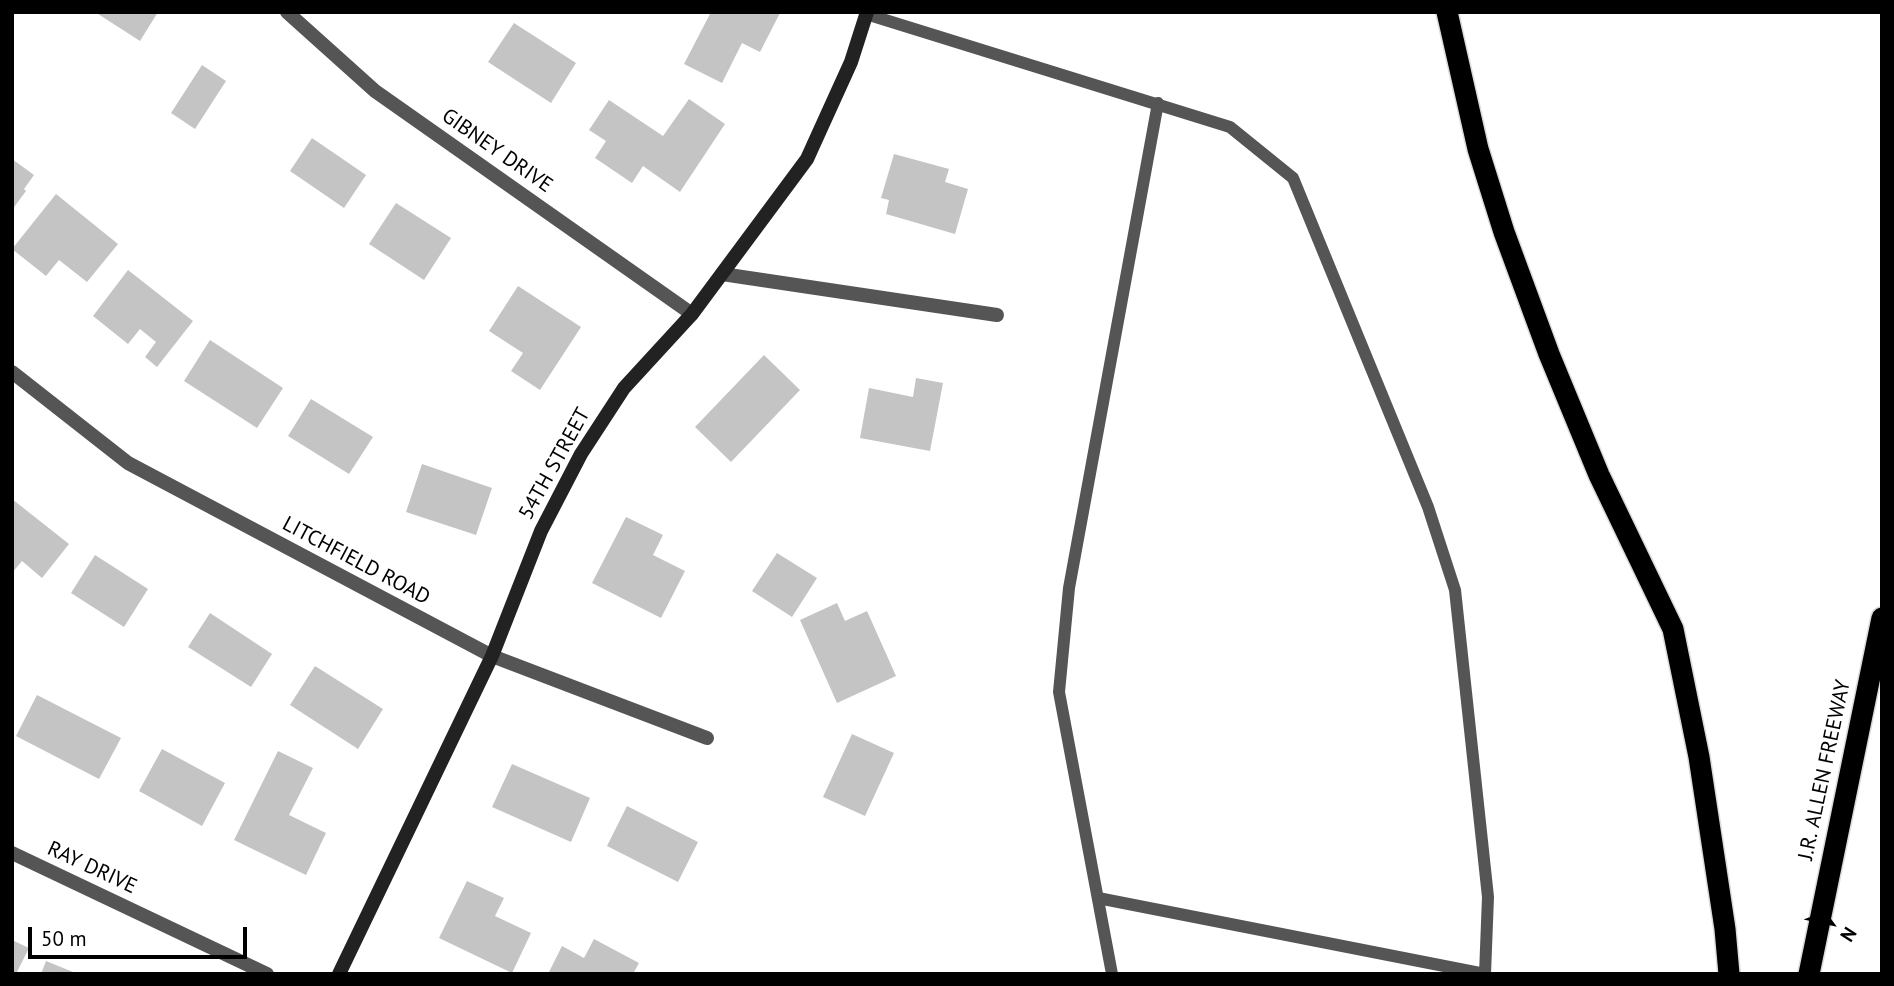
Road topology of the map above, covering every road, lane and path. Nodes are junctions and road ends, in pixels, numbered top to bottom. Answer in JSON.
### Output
{"nodes":[{"id":1,"x":287,"y":12,"type":"edge"},
{"id":2,"x":1447,"y":12,"type":"edge"},
{"id":3,"x":866,"y":13,"type":"edge"},
{"id":4,"x":1158,"y":103,"type":"junction"},
{"id":5,"x":722,"y":274,"type":"junction"},
{"id":6,"x":692,"y":314,"type":"junction"},
{"id":7,"x":997,"y":315,"type":"dead end"},
{"id":8,"x":12,"y":372,"type":"edge"},
{"id":9,"x":1882,"y":618,"type":"edge"},
{"id":10,"x":492,"y":656,"type":"junction"},
{"id":11,"x":707,"y":738,"type":"dead end"},
{"id":12,"x":12,"y":853,"type":"edge"},
{"id":13,"x":1098,"y":898,"type":"junction"},
{"id":14,"x":267,"y":974,"type":"edge"},
{"id":15,"x":340,"y":974,"type":"edge"},
{"id":16,"x":1112,"y":974,"type":"edge"},
{"id":17,"x":1729,"y":974,"type":"edge"},
{"id":18,"x":1808,"y":974,"type":"edge"}],
"edges":[{"from":1,"to":6,"type":"street","name":"GIBNEY DRIVE"},
{"from":2,"to":17,"type":"highway"},
{"from":3,"to":4,"type":"lane"},
{"from":3,"to":5,"type":"main road","name":"54TH STREET"},
{"from":4,"to":13,"type":"lane"},
{"from":4,"to":13,"type":"lane"},
{"from":5,"to":6,"type":"main road","name":"54TH STREET"},
{"from":5,"to":7,"type":"street"},
{"from":6,"to":10,"type":"main road","name":"54TH STREET"},
{"from":8,"to":10,"type":"street","name":"LITCHFIELD ROAD"},
{"from":9,"to":18,"type":"highway","name":"J.R. ALLEN FREEWAY"},
{"from":10,"to":11,"type":"street","name":"LITCHFIELD ROAD"},
{"from":10,"to":15,"type":"main road","name":"54TH STREET"},
{"from":12,"to":14,"type":"street","name":"RAY DRIVE"},
{"from":13,"to":16,"type":"lane"}]}
